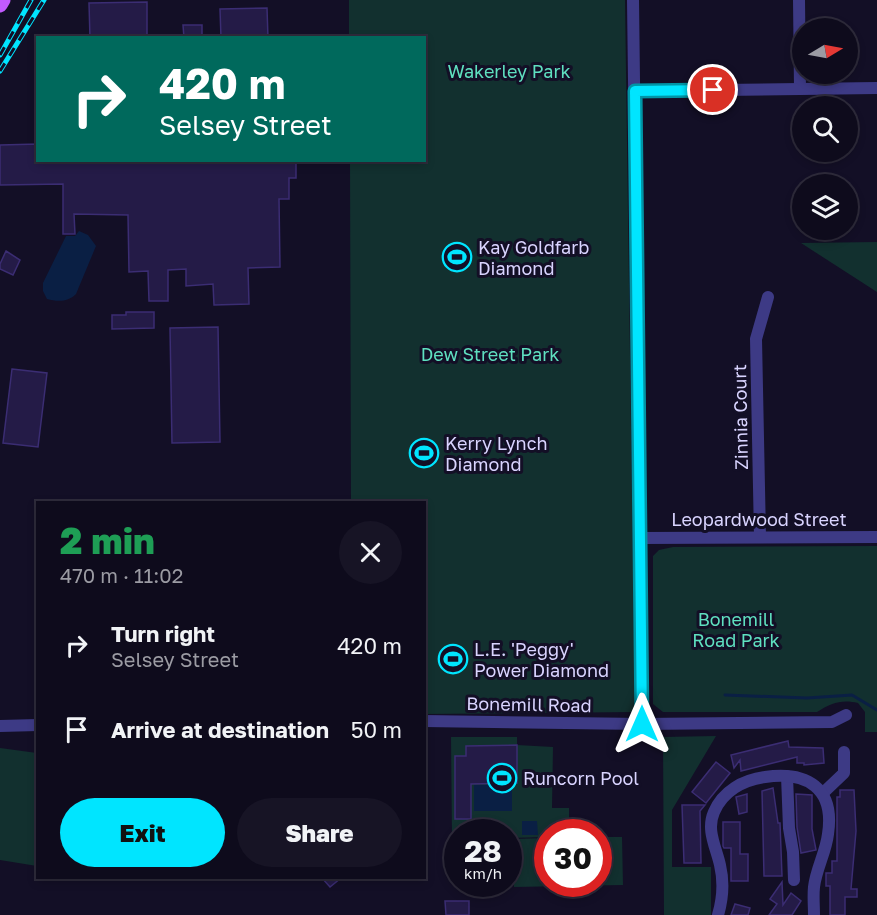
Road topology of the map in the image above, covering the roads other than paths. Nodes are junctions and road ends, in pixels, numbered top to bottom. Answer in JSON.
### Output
{"nodes":[{"id":1,"x":3,"y":0,"type":"edge"},
{"id":2,"x":633,"y":0,"type":"edge"},
{"id":3,"x":799,"y":0,"type":"edge"},
{"id":4,"x":0,"y":5,"type":"edge"},
{"id":5,"x":877,"y":88,"type":"edge"},
{"id":6,"x":800,"y":89,"type":"junction"},
{"id":7,"x":635,"y":91,"type":"junction"},
{"id":8,"x":768,"y":297,"type":"dead end"},
{"id":9,"x":760,"y":537,"type":"junction"},
{"id":10,"x":877,"y":537,"type":"edge"},
{"id":11,"x":641,"y":538,"type":"junction"},
{"id":12,"x":846,"y":715,"type":"dead end"},
{"id":13,"x":426,"y":721,"type":"edge"},
{"id":14,"x":642,"y":724,"type":"junction"},
{"id":15,"x":36,"y":725,"type":"edge"},
{"id":16,"x":0,"y":726,"type":"edge"},
{"id":17,"x":844,"y":752,"type":"dead end"},
{"id":18,"x":787,"y":776,"type":"junction"},
{"id":19,"x":823,"y":793,"type":"junction"},
{"id":20,"x":794,"y":880,"type":"dead end"},
{"id":21,"x":718,"y":915,"type":"edge"},
{"id":22,"x":814,"y":915,"type":"edge"}],
"edges":[{"from":1,"to":4,"type":"main road"},
{"from":2,"to":7,"type":"street"},
{"from":3,"to":6,"type":"street"},
{"from":5,"to":6,"type":"street"},
{"from":6,"to":7,"type":"street"},
{"from":7,"to":11,"type":"street"},
{"from":8,"to":9,"type":"street","name":"Zinnia Court"},
{"from":9,"to":10,"type":"street","name":"Leopardwood Street"},
{"from":9,"to":11,"type":"street","name":"Leopardwood Street"},
{"from":11,"to":14,"type":"street"},
{"from":12,"to":14,"type":"street","name":"Bonemill Road"},
{"from":13,"to":14,"type":"street","name":"Bonemill Road"},
{"from":15,"to":16,"type":"street"},
{"from":17,"to":19,"type":"street"},
{"from":18,"to":19,"type":"street"},
{"from":18,"to":20,"type":"street"},
{"from":18,"to":21,"type":"street"},
{"from":19,"to":22,"type":"street"}]}
